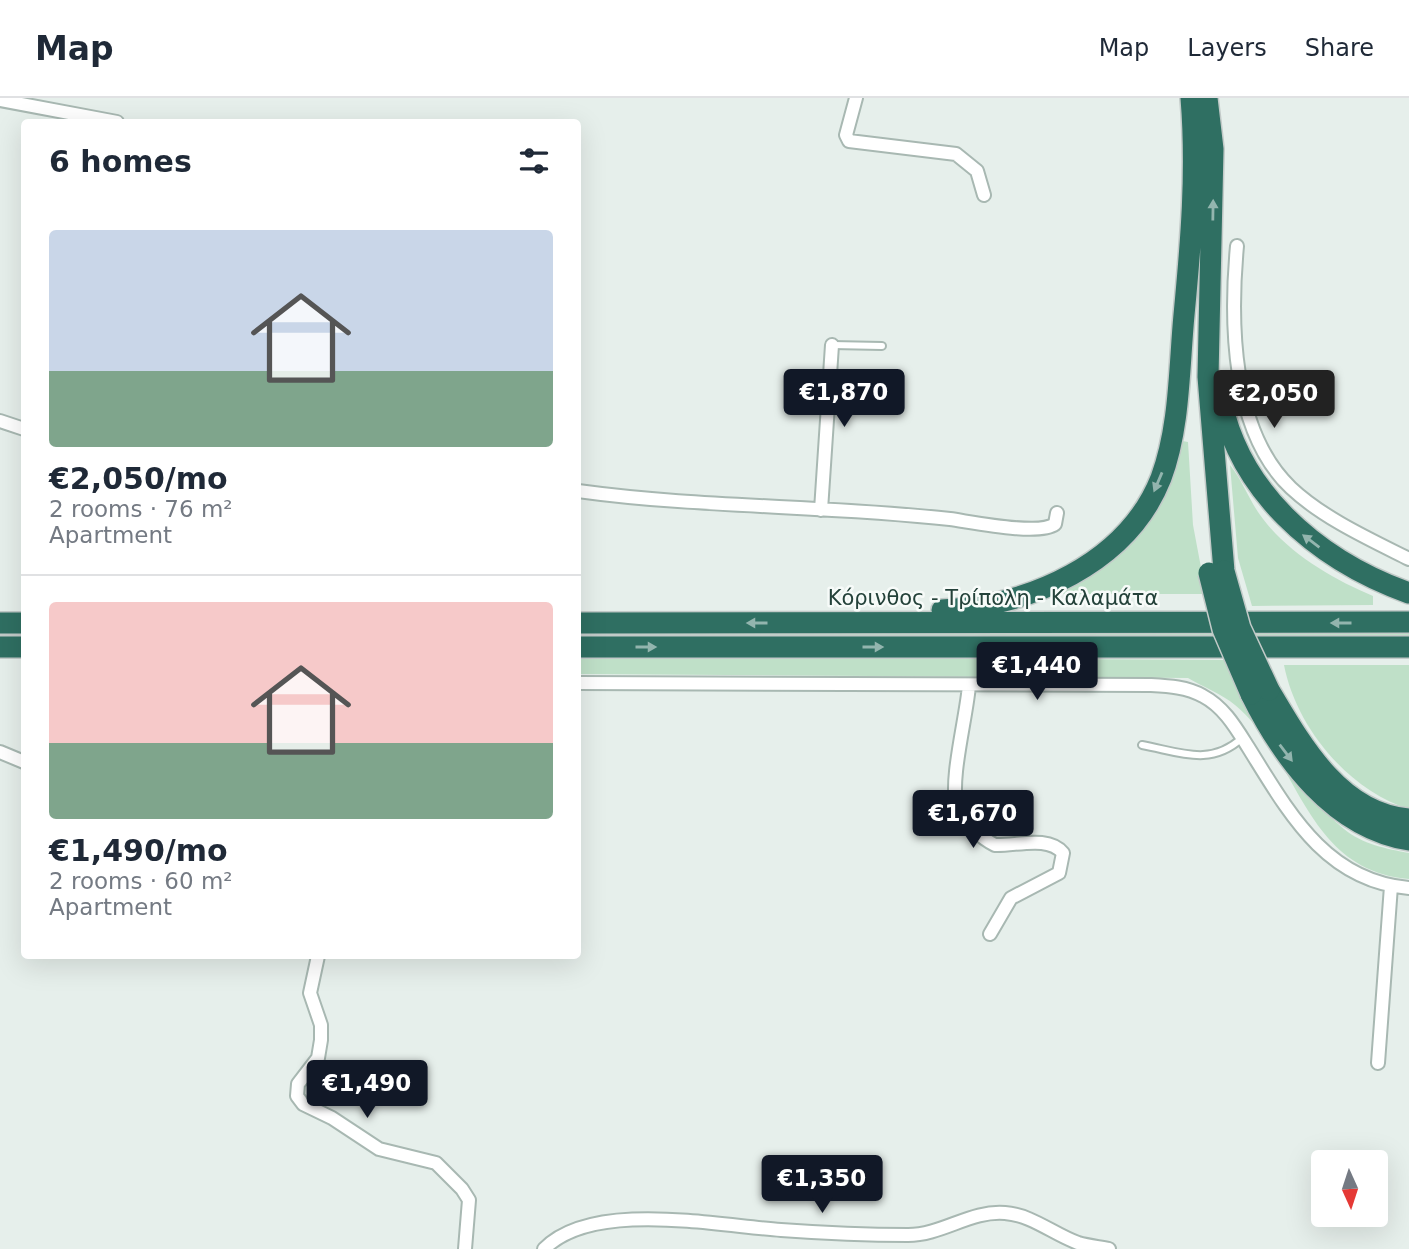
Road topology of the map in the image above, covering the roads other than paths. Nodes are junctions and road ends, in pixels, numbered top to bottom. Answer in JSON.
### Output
{"nodes":[{"id":1,"x":856,"y":98,"type":"edge"},
{"id":2,"x":1191,"y":98,"type":"edge"},
{"id":3,"x":1207,"y":98,"type":"edge"},
{"id":4,"x":0,"y":100,"type":"edge"},
{"id":5,"x":101,"y":119,"type":"edge"},
{"id":6,"x":984,"y":195,"type":"dead end"},
{"id":7,"x":1192,"y":245,"type":"junction"},
{"id":8,"x":1237,"y":246,"type":"dead end"},
{"id":9,"x":1210,"y":278,"type":"junction"},
{"id":10,"x":832,"y":345,"type":"joint"},
{"id":11,"x":883,"y":346,"type":"dead end"},
{"id":12,"x":872,"y":399,"type":"dead end"},
{"id":13,"x":830,"y":400,"type":"junction"},
{"id":14,"x":0,"y":421,"type":"edge"},
{"id":15,"x":21,"y":428,"type":"edge"},
{"id":16,"x":581,"y":491,"type":"edge"},
{"id":17,"x":821,"y":510,"type":"junction"},
{"id":18,"x":1057,"y":513,"type":"dead end"},
{"id":19,"x":1409,"y":559,"type":"edge"},
{"id":20,"x":1217,"y":572,"type":"junction"},
{"id":21,"x":1409,"y":593,"type":"edge"},
{"id":22,"x":1409,"y":622,"type":"edge"},
{"id":23,"x":0,"y":623,"type":"edge"},
{"id":24,"x":21,"y":623,"type":"edge"},
{"id":25,"x":581,"y":623,"type":"edge"},
{"id":26,"x":825,"y":623,"type":"junction"},
{"id":27,"x":0,"y":647,"type":"edge"},
{"id":28,"x":21,"y":647,"type":"edge"},
{"id":29,"x":581,"y":647,"type":"edge"},
{"id":30,"x":1405,"y":647,"type":"edge"},
{"id":31,"x":581,"y":682,"type":"edge"},
{"id":32,"x":969,"y":685,"type":"junction"},
{"id":33,"x":1260,"y":692,"type":"junction"},
{"id":34,"x":1242,"y":738,"type":"junction"},
{"id":35,"x":1142,"y":745,"type":"dead end"},
{"id":36,"x":0,"y":752,"type":"edge"},
{"id":37,"x":21,"y":761,"type":"edge"},
{"id":38,"x":1409,"y":820,"type":"edge"},
{"id":39,"x":1409,"y":840,"type":"edge"},
{"id":40,"x":1391,"y":886,"type":"junction"},
{"id":41,"x":1409,"y":888,"type":"edge"},
{"id":42,"x":990,"y":934,"type":"dead end"},
{"id":43,"x":317,"y":959,"type":"edge"},
{"id":44,"x":1378,"y":1063,"type":"dead end"},
{"id":45,"x":465,"y":1249,"type":"edge"},
{"id":46,"x":544,"y":1249,"type":"edge"},
{"id":47,"x":1109,"y":1249,"type":"edge"}],
"edges":[{"from":1,"to":6,"type":"street"},
{"from":2,"to":7,"type":"highway"},
{"from":9,"to":3,"type":"highway","one_way":true},
{"from":4,"to":5,"type":"street"},
{"from":7,"to":20,"type":"highway"},
{"from":7,"to":26,"type":"highway","one_way":true},
{"from":8,"to":19,"type":"street"},
{"from":9,"to":20,"type":"highway"},
{"from":21,"to":9,"type":"highway","one_way":true},
{"from":10,"to":11,"type":"lane"},
{"from":10,"to":13,"type":"street"},
{"from":12,"to":13,"type":"lane"},
{"from":13,"to":17,"type":"street"},
{"from":14,"to":15,"type":"street"},
{"from":16,"to":17,"type":"street"},
{"from":17,"to":18,"type":"street"},
{"from":20,"to":33,"type":"highway","bridge":true},
{"from":22,"to":26,"type":"highway","name":"Κόρινθος - Τρίπολη - Καλαμάτα","one_way":true},
{"from":23,"to":24,"type":"highway"},
{"from":26,"to":25,"type":"highway","name":"Κόρινθος - Τρίπολη - Καλαμάτα","one_way":true},
{"from":27,"to":28,"type":"highway"},
{"from":29,"to":30,"type":"highway","one_way":true},
{"from":31,"to":32,"type":"street"},
{"from":32,"to":34,"type":"street"},
{"from":32,"to":42,"type":"street"},
{"from":33,"to":38,"type":"highway"},
{"from":33,"to":39,"type":"highway","one_way":true},
{"from":34,"to":35,"type":"lane"},
{"from":34,"to":40,"type":"street"},
{"from":36,"to":37,"type":"street"},
{"from":40,"to":41,"type":"street"},
{"from":40,"to":44,"type":"street"},
{"from":43,"to":45,"type":"street"},
{"from":46,"to":47,"type":"street"}]}
